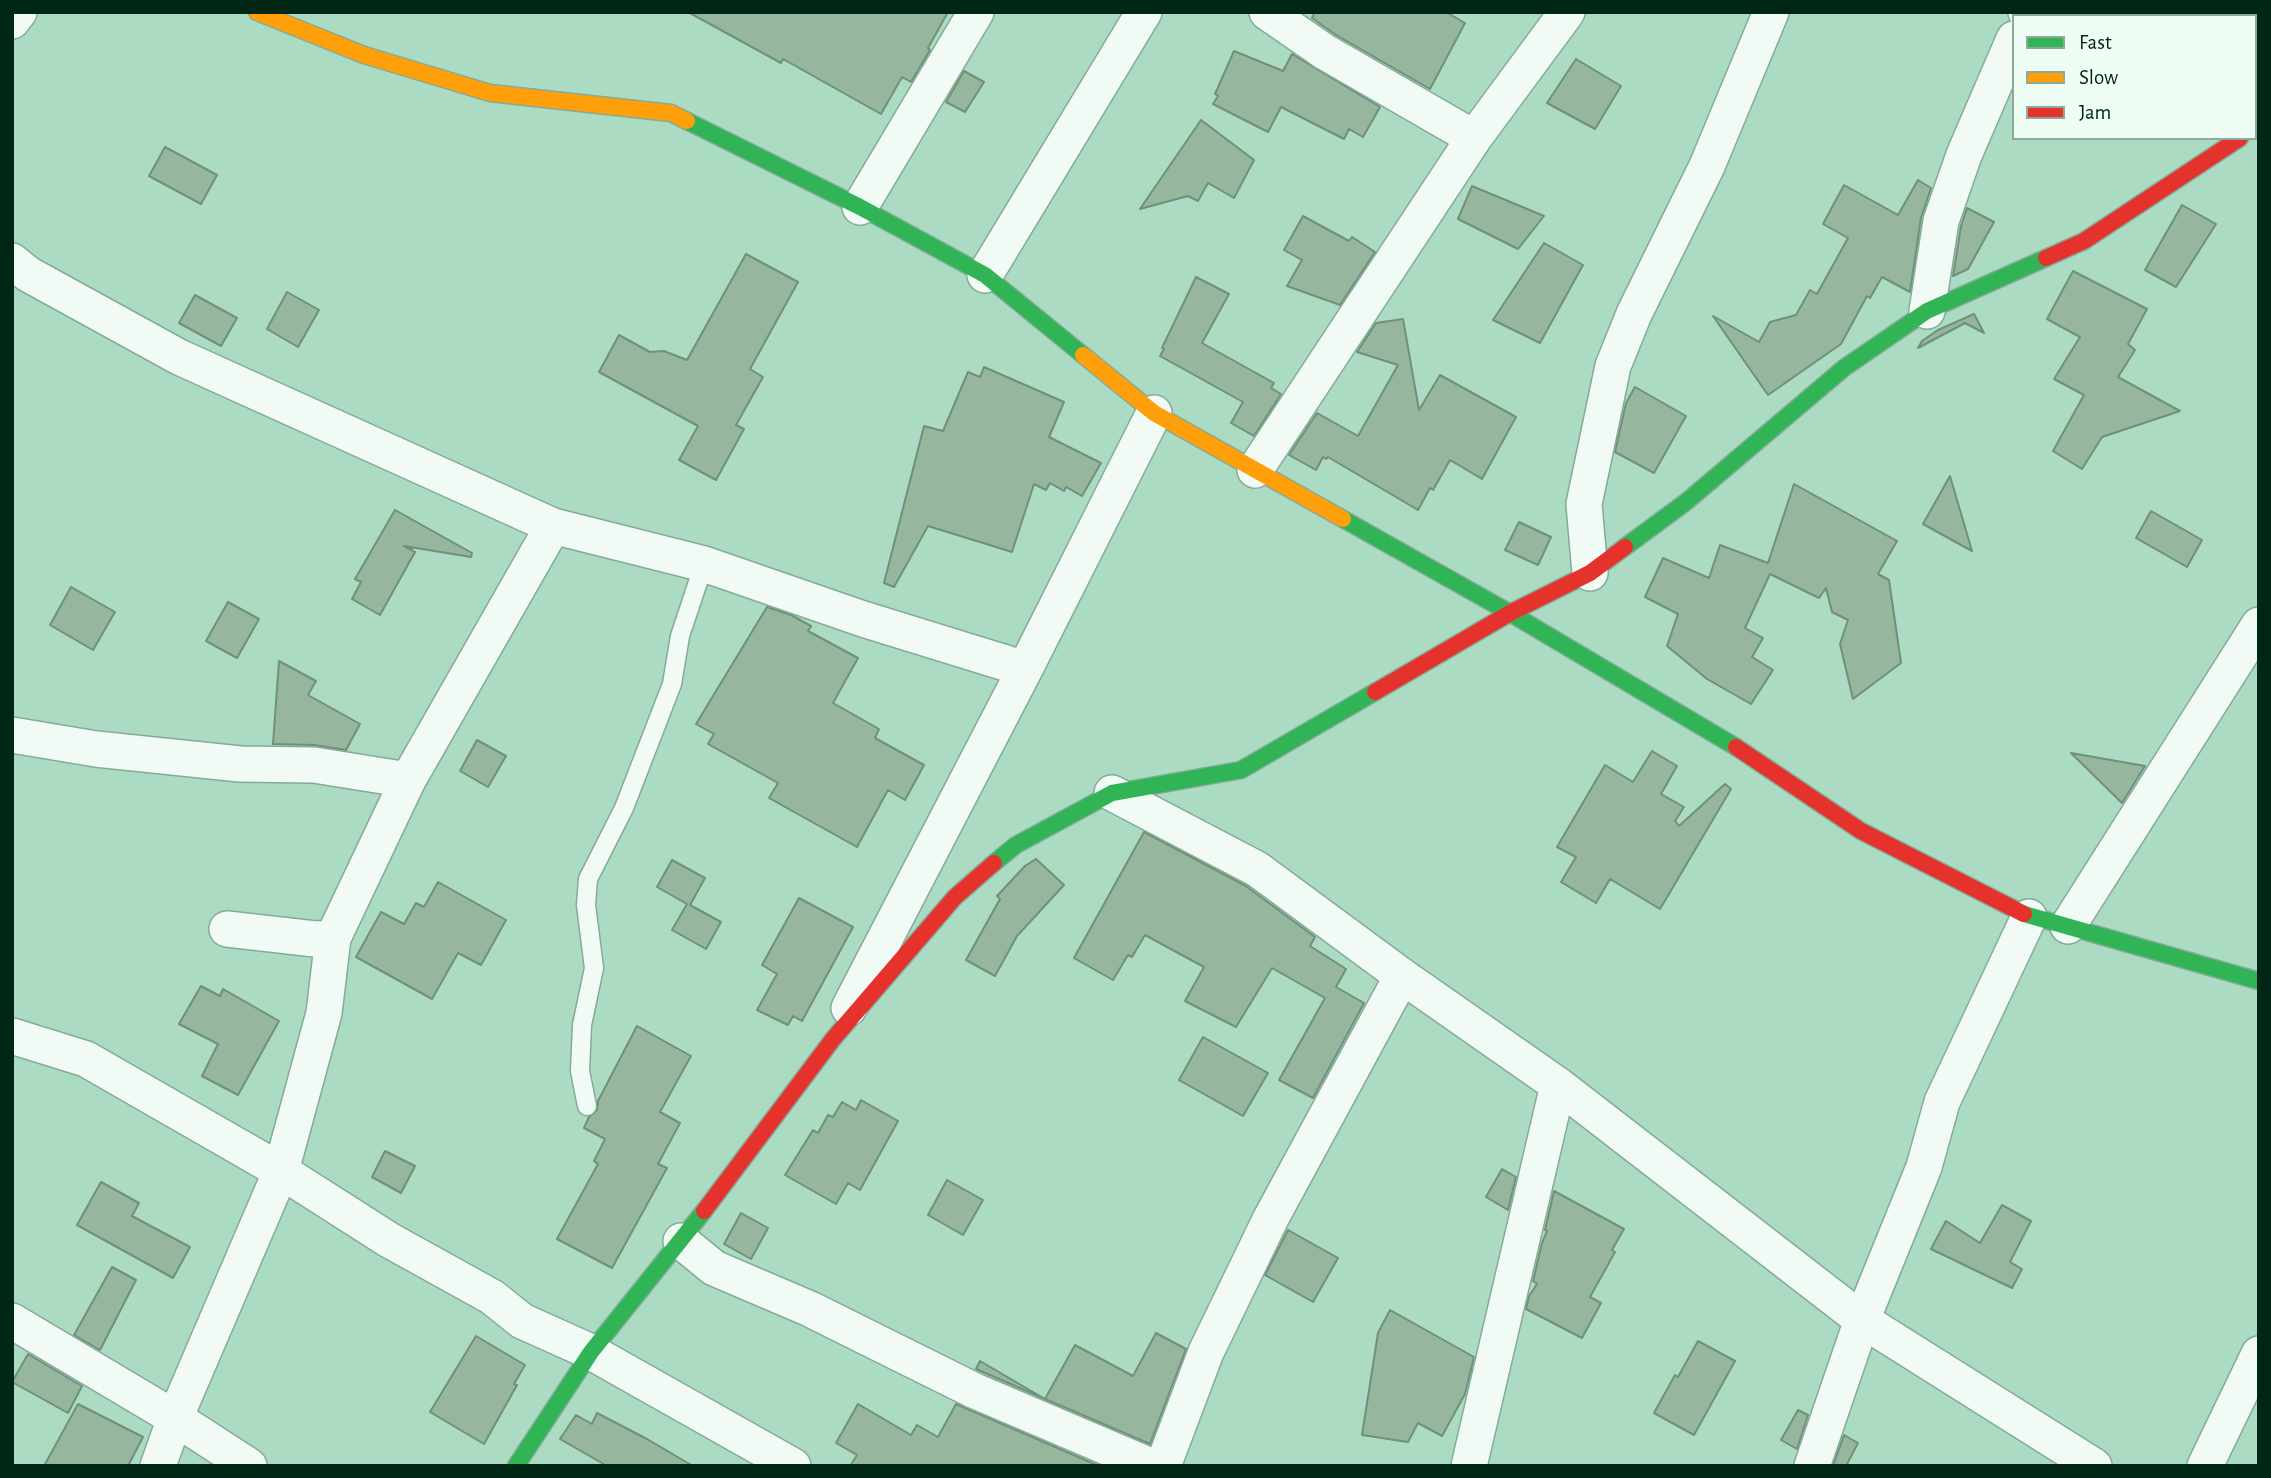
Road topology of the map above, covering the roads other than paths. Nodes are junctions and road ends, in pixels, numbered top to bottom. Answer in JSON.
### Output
{"nodes":[{"id":1,"x":19,"y":12,"type":"edge"},
{"id":2,"x":257,"y":12,"type":"edge"},
{"id":3,"x":976,"y":12,"type":"edge"},
{"id":4,"x":1144,"y":12,"type":"edge"},
{"id":5,"x":1267,"y":12,"type":"edge"},
{"id":6,"x":1567,"y":12,"type":"edge"},
{"id":7,"x":1771,"y":12,"type":"edge"},
{"id":8,"x":12,"y":21,"type":"edge"},
{"id":9,"x":2012,"y":44,"type":"edge"},
{"id":10,"x":1474,"y":138,"type":"junction"},
{"id":11,"x":2237,"y":140,"type":"edge"},
{"id":12,"x":860,"y":207,"type":"junction"},
{"id":13,"x":12,"y":261,"type":"edge"},
{"id":14,"x":985,"y":275,"type":"junction"},
{"id":15,"x":1927,"y":311,"type":"junction"},
{"id":16,"x":1154,"y":413,"type":"junction"},
{"id":17,"x":1255,"y":470,"type":"junction"},
{"id":18,"x":553,"y":526,"type":"junction"},
{"id":19,"x":704,"y":564,"type":"junction"},
{"id":20,"x":1590,"y":573,"type":"junction"},
{"id":21,"x":1510,"y":613,"type":"junction"},
{"id":22,"x":2259,"y":625,"type":"edge"},
{"id":23,"x":1025,"y":669,"type":"junction"},
{"id":24,"x":12,"y":735,"type":"edge"},
{"id":25,"x":408,"y":780,"type":"junction"},
{"id":26,"x":1112,"y":793,"type":"junction"},
{"id":27,"x":2029,"y":917,"type":"junction"},
{"id":28,"x":2068,"y":926,"type":"junction"},
{"id":29,"x":227,"y":929,"type":"dead end"},
{"id":30,"x":333,"y":938,"type":"junction"},
{"id":31,"x":1402,"y":976,"type":"junction"},
{"id":32,"x":2259,"y":981,"type":"edge"},
{"id":33,"x":12,"y":1036,"type":"edge"},
{"id":34,"x":833,"y":1039,"type":"junction"},
{"id":35,"x":1558,"y":1084,"type":"junction"},
{"id":36,"x":587,"y":1106,"type":"dead end"},
{"id":37,"x":281,"y":1171,"type":"junction"},
{"id":38,"x":681,"y":1241,"type":"junction"},
{"id":39,"x":1862,"y":1320,"type":"junction"},
{"id":40,"x":12,"y":1321,"type":"edge"},
{"id":41,"x":591,"y":1352,"type":"junction"},
{"id":42,"x":2259,"y":1354,"type":"edge"},
{"id":43,"x":175,"y":1418,"type":"junction"},
{"id":44,"x":158,"y":1466,"type":"edge"},
{"id":45,"x":249,"y":1466,"type":"edge"},
{"id":46,"x":516,"y":1466,"type":"edge"},
{"id":47,"x":793,"y":1466,"type":"edge"},
{"id":48,"x":1151,"y":1466,"type":"edge"},
{"id":49,"x":1163,"y":1466,"type":"edge"},
{"id":50,"x":1469,"y":1466,"type":"edge"},
{"id":51,"x":1812,"y":1466,"type":"edge"},
{"id":52,"x":2094,"y":1466,"type":"edge"},
{"id":53,"x":2205,"y":1466,"type":"edge"}],
"edges":[{"from":1,"to":8,"type":"street"},
{"from":2,"to":12,"type":"street"},
{"from":3,"to":12,"type":"street"},
{"from":4,"to":14,"type":"street"},
{"from":5,"to":10,"type":"street"},
{"from":6,"to":10,"type":"street"},
{"from":7,"to":20,"type":"street"},
{"from":9,"to":15,"type":"street"},
{"from":10,"to":17,"type":"street"},
{"from":11,"to":15,"type":"street"},
{"from":12,"to":14,"type":"street"},
{"from":13,"to":18,"type":"street"},
{"from":14,"to":16,"type":"street"},
{"from":15,"to":20,"type":"street"},
{"from":16,"to":17,"type":"street"},
{"from":16,"to":23,"type":"street"},
{"from":17,"to":21,"type":"street"},
{"from":18,"to":19,"type":"street"},
{"from":18,"to":25,"type":"street"},
{"from":19,"to":23,"type":"street"},
{"from":19,"to":36,"type":"lane"},
{"from":20,"to":21,"type":"street"},
{"from":21,"to":26,"type":"street"},
{"from":21,"to":27,"type":"street"},
{"from":22,"to":28,"type":"street"},
{"from":23,"to":34,"type":"street"},
{"from":24,"to":25,"type":"street"},
{"from":25,"to":30,"type":"street"},
{"from":26,"to":31,"type":"street"},
{"from":26,"to":34,"type":"street"},
{"from":27,"to":28,"type":"street"},
{"from":27,"to":39,"type":"street"},
{"from":28,"to":32,"type":"street"},
{"from":29,"to":30,"type":"street"},
{"from":30,"to":37,"type":"street"},
{"from":31,"to":35,"type":"street"},
{"from":31,"to":49,"type":"street"},
{"from":33,"to":37,"type":"street"},
{"from":34,"to":38,"type":"street"},
{"from":35,"to":39,"type":"street"},
{"from":35,"to":50,"type":"street"},
{"from":37,"to":41,"type":"street"},
{"from":37,"to":43,"type":"street"},
{"from":38,"to":41,"type":"street"},
{"from":38,"to":48,"type":"street"},
{"from":39,"to":51,"type":"street"},
{"from":39,"to":52,"type":"street"},
{"from":40,"to":43,"type":"street"},
{"from":41,"to":46,"type":"street"},
{"from":41,"to":47,"type":"street"},
{"from":42,"to":53,"type":"street"},
{"from":43,"to":44,"type":"street"},
{"from":43,"to":45,"type":"street"}]}
